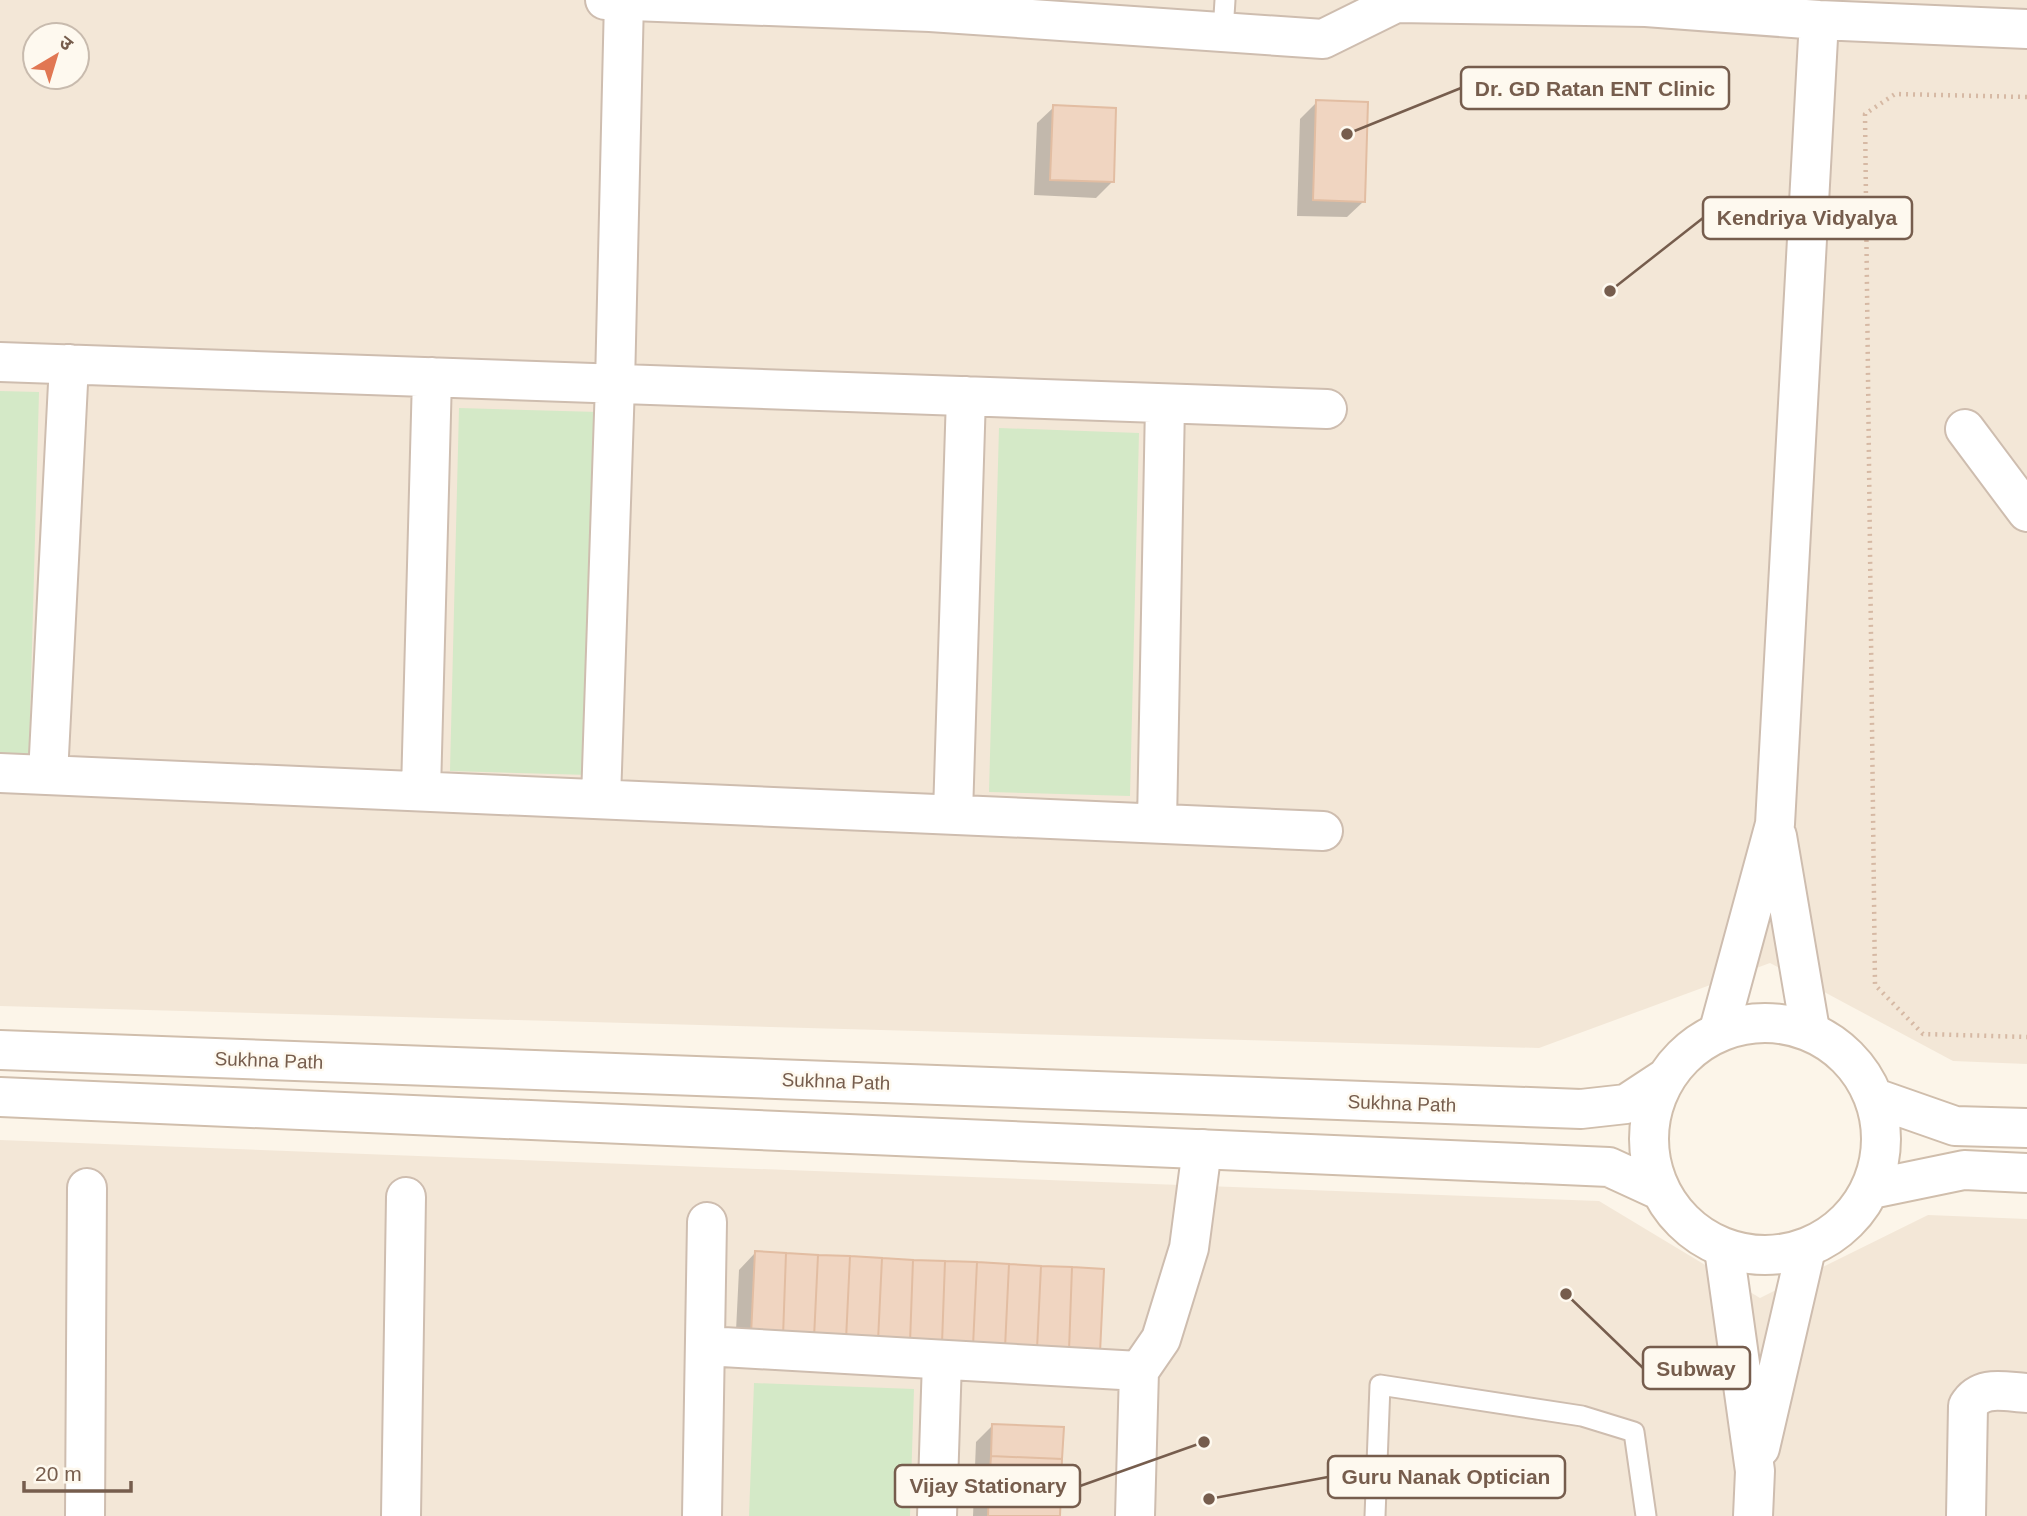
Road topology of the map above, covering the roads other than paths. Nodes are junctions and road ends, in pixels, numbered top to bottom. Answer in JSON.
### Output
{"nodes":[{"id":1,"x":604,"y":0,"type":"edge"},
{"id":2,"x":624,"y":0,"type":"edge"},
{"id":3,"x":1396,"y":2,"type":"edge"},
{"id":4,"x":930,"y":6,"type":"edge"},
{"id":5,"x":1224,"y":16,"type":"edge"},
{"id":6,"x":1819,"y":20,"type":"junction"},
{"id":7,"x":2027,"y":29,"type":"edge"},
{"id":8,"x":0,"y":362,"type":"edge"},
{"id":9,"x":69,"y":364,"type":"junction"},
{"id":10,"x":432,"y":377,"type":"junction"},
{"id":11,"x":615,"y":384,"type":"junction"},
{"id":12,"x":966,"y":396,"type":"junction"},
{"id":13,"x":1164,"y":404,"type":"junction"},
{"id":14,"x":1327,"y":410,"type":"dead end"},
{"id":15,"x":1965,"y":429,"type":"dead end"},
{"id":16,"x":2027,"y":512,"type":"edge"},
{"id":17,"x":0,"y":773,"type":"edge"},
{"id":18,"x":48,"y":775,"type":"junction"},
{"id":19,"x":421,"y":791,"type":"junction"},
{"id":20,"x":601,"y":799,"type":"junction"},
{"id":21,"x":954,"y":814,"type":"junction"},
{"id":22,"x":1157,"y":823,"type":"junction"},
{"id":23,"x":1775,"y":824,"type":"junction"},
{"id":24,"x":1323,"y":831,"type":"dead end"},
{"id":25,"x":1719,"y":1030,"type":"junction"},
{"id":26,"x":1810,"y":1030,"type":"junction"},
{"id":27,"x":0,"y":1049,"type":"edge"},
{"id":28,"x":1664,"y":1079,"type":"junction"},
{"id":29,"x":0,"y":1097,"type":"edge"},
{"id":30,"x":1875,"y":1098,"type":"junction"},
{"id":31,"x":2027,"y":1128,"type":"edge"},
{"id":32,"x":1202,"y":1149,"type":"junction"},
{"id":33,"x":2027,"y":1172,"type":"edge"},
{"id":34,"x":87,"y":1188,"type":"dead end"},
{"id":35,"x":1872,"y":1189,"type":"junction"},
{"id":36,"x":1659,"y":1190,"type":"junction"},
{"id":37,"x":406,"y":1196,"type":"dead end"},
{"id":38,"x":707,"y":1222,"type":"dead end"},
{"id":39,"x":1724,"y":1249,"type":"junction"},
{"id":40,"x":1806,"y":1249,"type":"junction"},
{"id":41,"x":705,"y":1346,"type":"junction"},
{"id":42,"x":942,"y":1360,"type":"junction"},
{"id":43,"x":1139,"y":1371,"type":"junction"},
{"id":44,"x":2027,"y":1393,"type":"edge"},
{"id":45,"x":1755,"y":1471,"type":"junction"},
{"id":46,"x":85,"y":1516,"type":"edge"},
{"id":47,"x":401,"y":1516,"type":"edge"},
{"id":48,"x":702,"y":1516,"type":"edge"},
{"id":49,"x":937,"y":1516,"type":"edge"},
{"id":50,"x":1135,"y":1516,"type":"edge"},
{"id":51,"x":1376,"y":1516,"type":"edge"},
{"id":52,"x":1646,"y":1516,"type":"edge"},
{"id":53,"x":1753,"y":1516,"type":"edge"},
{"id":54,"x":1966,"y":1516,"type":"edge"}],
"edges":[{"from":1,"to":2,"type":"street"},
{"from":2,"to":4,"type":"street"},
{"from":2,"to":11,"type":"street"},
{"from":3,"to":5,"type":"street"},
{"from":3,"to":6,"type":"street"},
{"from":4,"to":5,"type":"street"},
{"from":6,"to":7,"type":"street"},
{"from":6,"to":23,"type":"street"},
{"from":8,"to":9,"type":"street"},
{"from":9,"to":10,"type":"street"},
{"from":9,"to":18,"type":"street"},
{"from":10,"to":11,"type":"street"},
{"from":10,"to":19,"type":"street"},
{"from":11,"to":12,"type":"street"},
{"from":11,"to":20,"type":"street"},
{"from":12,"to":13,"type":"street"},
{"from":12,"to":21,"type":"street"},
{"from":13,"to":14,"type":"street"},
{"from":13,"to":22,"type":"street"},
{"from":15,"to":16,"type":"street"},
{"from":17,"to":18,"type":"street"},
{"from":18,"to":19,"type":"street"},
{"from":19,"to":20,"type":"street"},
{"from":20,"to":21,"type":"street"},
{"from":21,"to":22,"type":"street"},
{"from":22,"to":24,"type":"street"},
{"from":23,"to":25,"type":"street"},
{"from":23,"to":26,"type":"street"},
{"from":25,"to":26,"type":"street"},
{"from":25,"to":28,"type":"street"},
{"from":26,"to":30,"type":"street"},
{"from":27,"to":28,"type":"street","name":"Sukhna Path"},
{"from":28,"to":36,"type":"street"},
{"from":29,"to":32,"type":"street"},
{"from":30,"to":31,"type":"street"},
{"from":30,"to":35,"type":"street"},
{"from":32,"to":36,"type":"street"},
{"from":32,"to":43,"type":"street"},
{"from":33,"to":35,"type":"street"},
{"from":34,"to":46,"type":"street"},
{"from":35,"to":40,"type":"street"},
{"from":36,"to":39,"type":"street"},
{"from":37,"to":47,"type":"street"},
{"from":38,"to":41,"type":"street"},
{"from":39,"to":40,"type":"street"},
{"from":39,"to":45,"type":"street"},
{"from":40,"to":45,"type":"street"},
{"from":41,"to":42,"type":"street"},
{"from":41,"to":48,"type":"street"},
{"from":42,"to":43,"type":"street"},
{"from":42,"to":49,"type":"street"},
{"from":43,"to":50,"type":"street"},
{"from":44,"to":54,"type":"street"},
{"from":45,"to":53,"type":"street"},
{"from":51,"to":52,"type":"lane"}]}
